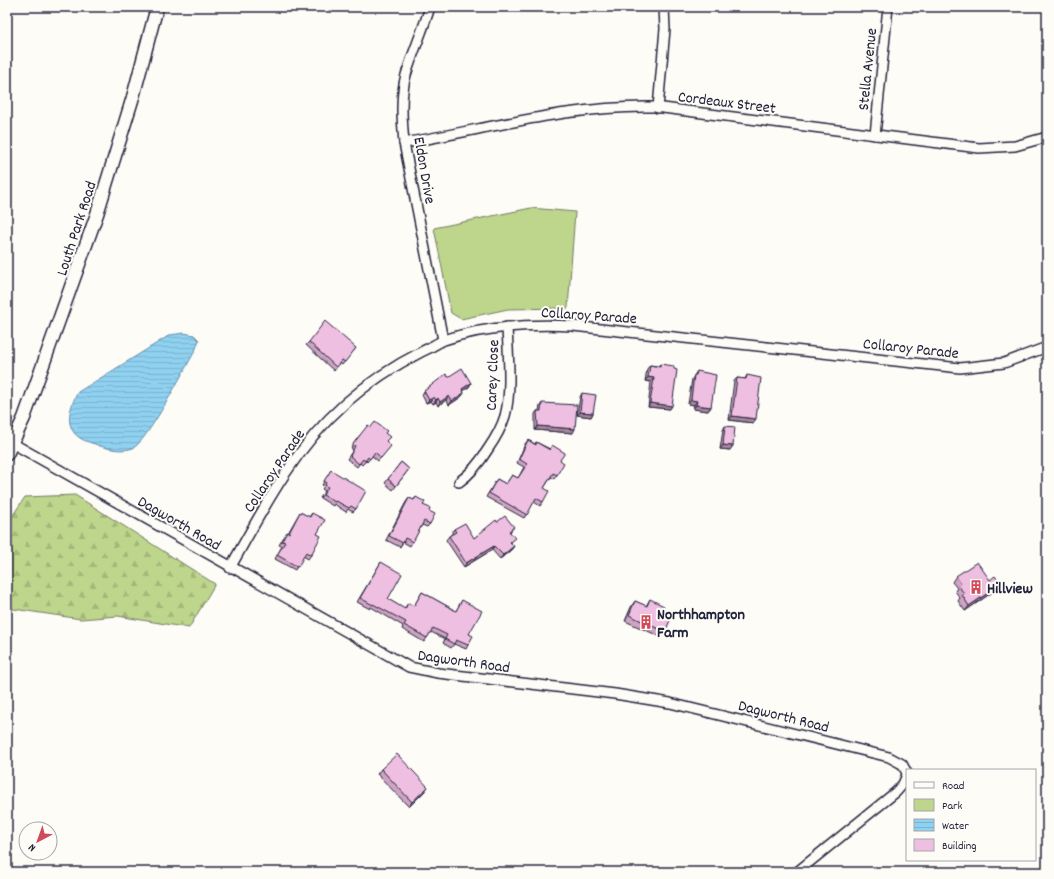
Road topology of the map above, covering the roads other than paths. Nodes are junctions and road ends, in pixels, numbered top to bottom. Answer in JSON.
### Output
{"nodes":[{"id":1,"x":157,"y":7,"type":"edge"},
{"id":2,"x":430,"y":7,"type":"edge"},
{"id":3,"x":664,"y":7,"type":"edge"},
{"id":4,"x":888,"y":7,"type":"edge"},
{"id":5,"x":658,"y":108,"type":"junction"},
{"id":6,"x":875,"y":135,"type":"junction"},
{"id":7,"x":1047,"y":137,"type":"edge"},
{"id":8,"x":404,"y":143,"type":"junction"},
{"id":9,"x":507,"y":327,"type":"junction"},
{"id":10,"x":443,"y":340,"type":"junction"},
{"id":11,"x":1047,"y":347,"type":"edge"},
{"id":12,"x":9,"y":448,"type":"edge"},
{"id":13,"x":460,"y":482,"type":"dead end"},
{"id":14,"x":230,"y":568,"type":"junction"},
{"id":15,"x":906,"y":772,"type":"edge"},
{"id":16,"x":906,"y":776,"type":"edge"},
{"id":17,"x":797,"y":872,"type":"edge"}],
"edges":[{"from":1,"to":12,"type":"street","name":"Louth Park Road"},
{"from":2,"to":8,"type":"street","name":"Eldon Drive"},
{"from":3,"to":5,"type":"street"},
{"from":4,"to":6,"type":"street","name":"Stella Avenue"},
{"from":5,"to":6,"type":"street","name":"Cordeaux Street"},
{"from":5,"to":8,"type":"street","name":"Cordeaux Street"},
{"from":6,"to":7,"type":"street","name":"Cordeaux Street"},
{"from":8,"to":10,"type":"street","name":"Eldon Drive"},
{"from":9,"to":10,"type":"street","name":"Collaroy Parade"},
{"from":9,"to":11,"type":"street","name":"Collaroy Parade"},
{"from":9,"to":13,"type":"street","name":"Carey Close"},
{"from":10,"to":14,"type":"street","name":"Collaroy Parade"},
{"from":12,"to":14,"type":"street","name":"Dagworth Road"},
{"from":14,"to":15,"type":"street","name":"Dagworth Road"},
{"from":16,"to":17,"type":"street","name":"Dagworth Road"}]}
